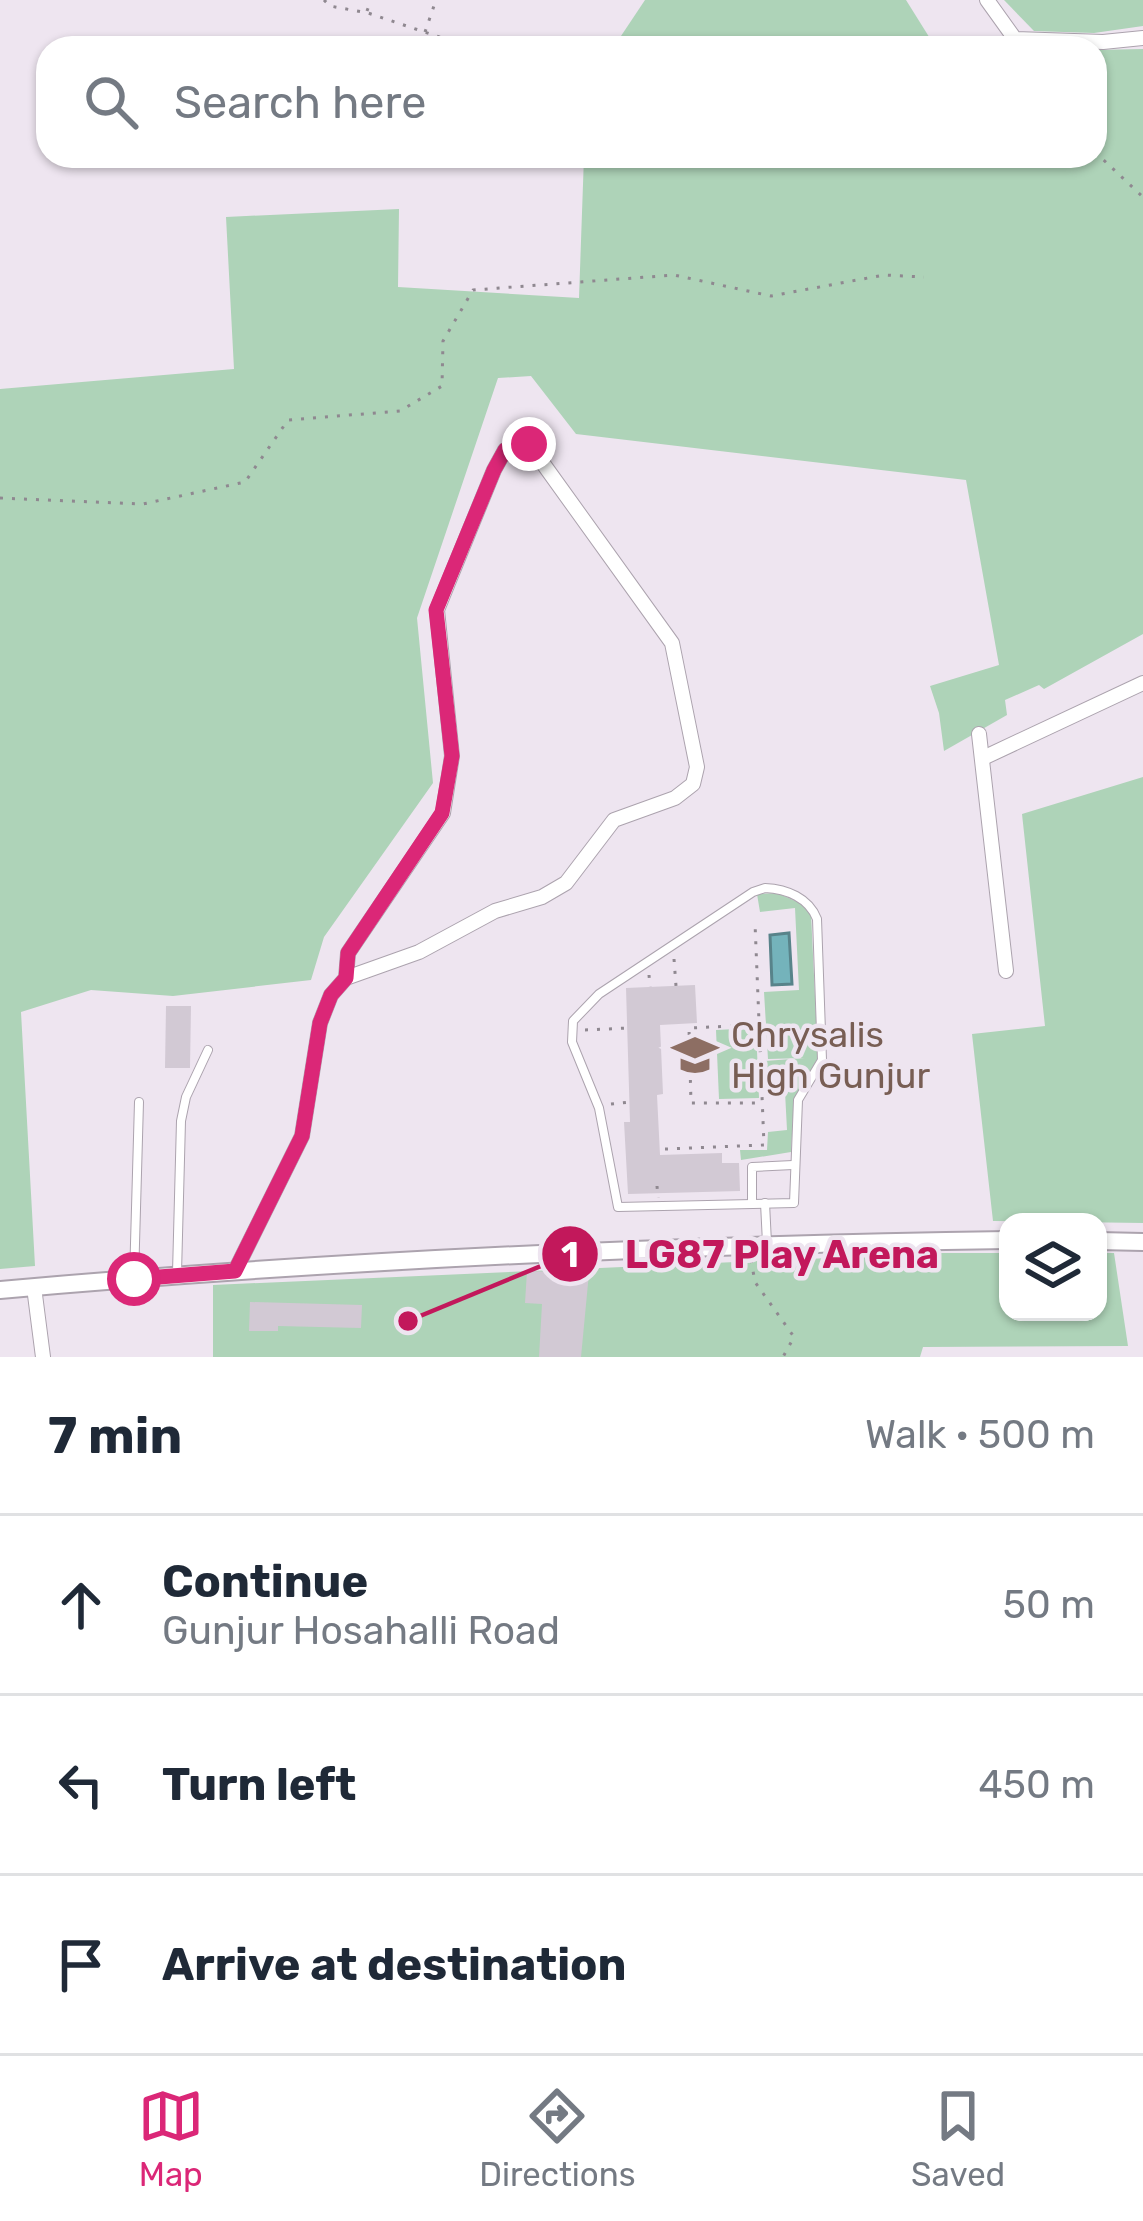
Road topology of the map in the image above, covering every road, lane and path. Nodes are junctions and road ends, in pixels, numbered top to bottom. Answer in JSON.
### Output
{"nodes":[{"id":1,"x":324,"y":0,"type":"edge"},
{"id":2,"x":371,"y":0,"type":"edge"},
{"id":3,"x":436,"y":0,"type":"edge"},
{"id":4,"x":987,"y":0,"type":"edge"},
{"id":5,"x":366,"y":13,"type":"junction"},
{"id":6,"x":424,"y":34,"type":"junction"},
{"id":7,"x":431,"y":36,"type":"edge"},
{"id":8,"x":1014,"y":36,"type":"edge"},
{"id":9,"x":1143,"y":38,"type":"edge"},
{"id":10,"x":1107,"y":42,"type":"edge"},
{"id":11,"x":1107,"y":163,"type":"edge"},
{"id":12,"x":1143,"y":197,"type":"edge"},
{"id":13,"x":924,"y":277,"type":"dead end"},
{"id":14,"x":0,"y":498,"type":"edge"},
{"id":15,"x":1143,"y":683,"type":"edge"},
{"id":16,"x":979,"y":734,"type":"dead end"},
{"id":17,"x":983,"y":758,"type":"junction"},
{"id":18,"x":755,"y":923,"type":"dead end"},
{"id":19,"x":673,"y":945,"type":"junction"},
{"id":20,"x":1006,"y":971,"type":"dead end"},
{"id":21,"x":346,"y":978,"type":"junction"},
{"id":22,"x":676,"y":986,"type":"dead end"},
{"id":23,"x":759,"y":1025,"type":"junction"},
{"id":24,"x":628,"y":1028,"type":"dead end"},
{"id":25,"x":571,"y":1031,"type":"junction"},
{"id":26,"x":208,"y":1050,"type":"dead end"},
{"id":27,"x":139,"y":1102,"type":"dead end"},
{"id":28,"x":629,"y":1102,"type":"dead end"},
{"id":29,"x":763,"y":1103,"type":"junction"},
{"id":30,"x":597,"y":1104,"type":"junction"},
{"id":31,"x":738,"y":1146,"type":"junction"},
{"id":32,"x":664,"y":1149,"type":"dead end"},
{"id":33,"x":793,"y":1165,"type":"junction"},
{"id":34,"x":752,"y":1167,"type":"junction"},
{"id":35,"x":752,"y":1202,"type":"junction"},
{"id":36,"x":766,"y":1203,"type":"junction"},
{"id":37,"x":999,"y":1240,"type":"edge"},
{"id":38,"x":1107,"y":1241,"type":"edge"},
{"id":39,"x":1143,"y":1242,"type":"edge"},
{"id":40,"x":757,"y":1244,"type":"junction"},
{"id":41,"x":235,"y":1271,"type":"junction"},
{"id":42,"x":177,"y":1275,"type":"junction"},
{"id":43,"x":134,"y":1279,"type":"junction"},
{"id":44,"x":34,"y":1287,"type":"junction"},
{"id":45,"x":0,"y":1290,"type":"edge"},
{"id":46,"x":43,"y":1357,"type":"edge"},
{"id":47,"x":783,"y":1357,"type":"edge"}],
"edges":[{"from":1,"to":5,"type":"path"},
{"from":2,"to":5,"type":"path"},
{"from":3,"to":6,"type":"path"},
{"from":4,"to":8,"type":"street"},
{"from":5,"to":6,"type":"path"},
{"from":6,"to":7,"type":"path"},
{"from":9,"to":10,"type":"street"},
{"from":11,"to":12,"type":"path"},
{"from":13,"to":14,"type":"path"},
{"from":15,"to":17,"type":"street"},
{"from":16,"to":17,"type":"street"},
{"from":17,"to":20,"type":"street"},
{"from":18,"to":23,"type":"path"},
{"from":19,"to":22,"type":"path"},
{"from":19,"to":25,"type":"lane"},
{"from":19,"to":33,"type":"lane"},
{"from":21,"to":21,"type":"street"},
{"from":21,"to":41,"type":"street"},
{"from":23,"to":29,"type":"path"},
{"from":23,"to":29,"type":"path"},
{"from":24,"to":25,"type":"path"},
{"from":25,"to":30,"type":"lane"},
{"from":26,"to":42,"type":"lane"},
{"from":27,"to":43,"type":"lane"},
{"from":28,"to":30,"type":"path"},
{"from":29,"to":31,"type":"path"},
{"from":30,"to":35,"type":"lane"},
{"from":31,"to":32,"type":"path"},
{"from":31,"to":34,"type":"path"},
{"from":33,"to":34,"type":"lane"},
{"from":33,"to":36,"type":"lane"},
{"from":34,"to":35,"type":"lane"},
{"from":35,"to":36,"type":"lane"},
{"from":36,"to":40,"type":"lane"},
{"from":37,"to":40,"type":"street"},
{"from":38,"to":39,"type":"street"},
{"from":40,"to":41,"type":"street"},
{"from":40,"to":47,"type":"path"},
{"from":41,"to":42,"type":"street"},
{"from":42,"to":43,"type":"street"},
{"from":43,"to":44,"type":"street"},
{"from":44,"to":45,"type":"street"},
{"from":44,"to":46,"type":"street"}]}
